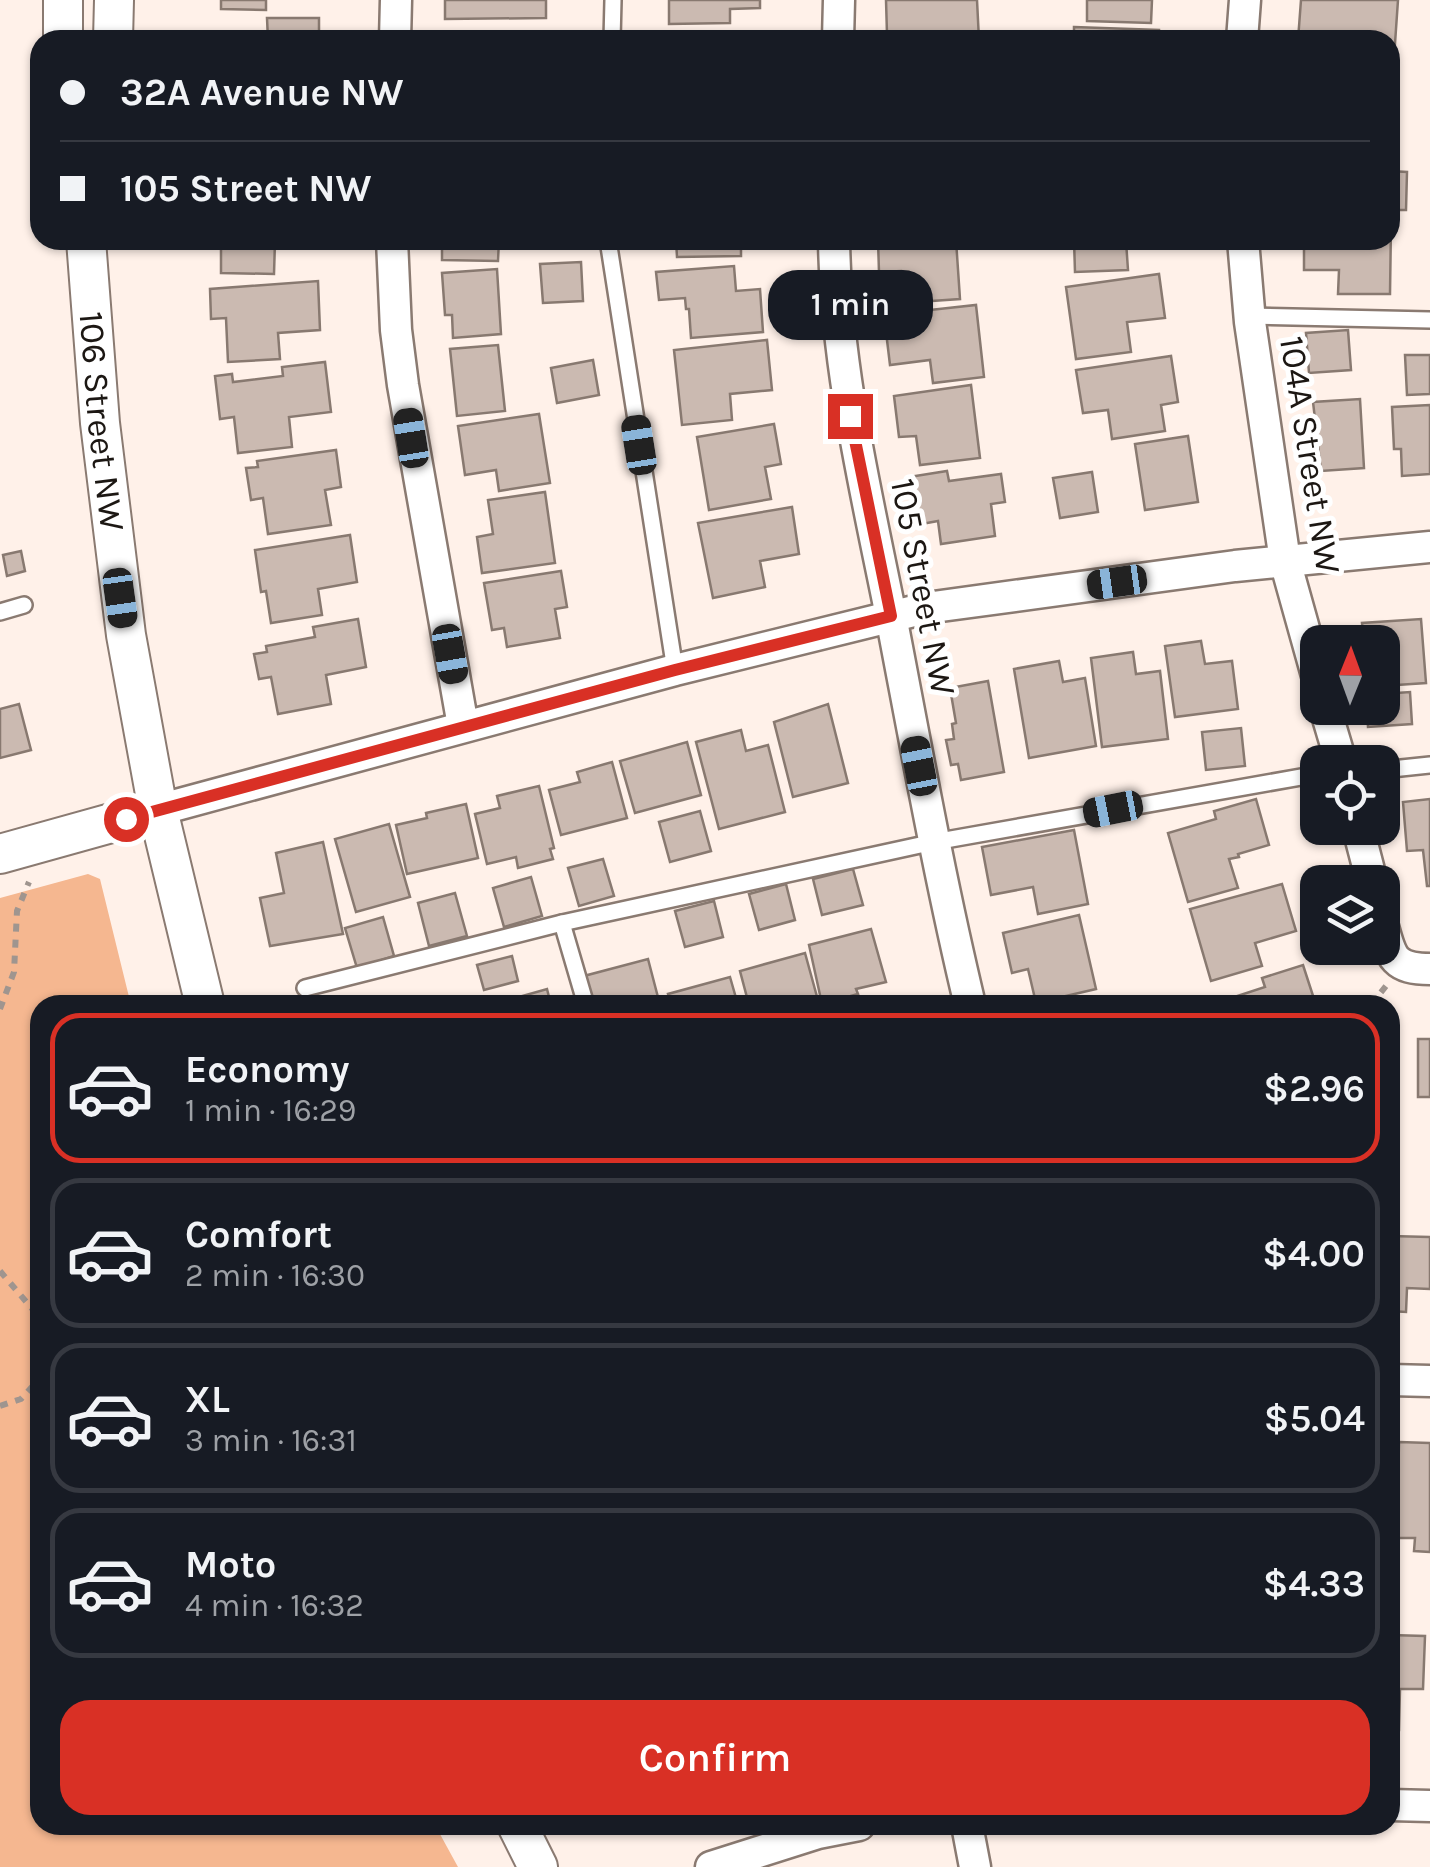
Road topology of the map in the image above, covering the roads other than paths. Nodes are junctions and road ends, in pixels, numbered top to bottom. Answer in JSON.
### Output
{"nodes":[{"id":1,"x":63,"y":0,"type":"edge"},
{"id":2,"x":114,"y":0,"type":"edge"},
{"id":3,"x":396,"y":0,"type":"edge"},
{"id":4,"x":613,"y":0,"type":"edge"},
{"id":5,"x":839,"y":0,"type":"edge"},
{"id":6,"x":1245,"y":0,"type":"edge"},
{"id":7,"x":64,"y":30,"type":"edge"},
{"id":8,"x":113,"y":30,"type":"edge"},
{"id":9,"x":396,"y":30,"type":"edge"},
{"id":10,"x":612,"y":30,"type":"edge"},
{"id":11,"x":838,"y":30,"type":"edge"},
{"id":12,"x":1243,"y":30,"type":"edge"},
{"id":13,"x":89,"y":250,"type":"edge"},
{"id":14,"x":392,"y":250,"type":"edge"},
{"id":15,"x":610,"y":250,"type":"edge"},
{"id":16,"x":834,"y":250,"type":"edge"},
{"id":17,"x":1244,"y":250,"type":"edge"},
{"id":18,"x":1250,"y":316,"type":"junction"},
{"id":19,"x":1430,"y":320,"type":"edge"},
{"id":20,"x":1430,"y":547,"type":"edge"},
{"id":21,"x":1285,"y":560,"type":"junction"},
{"id":22,"x":24,"y":605,"type":"dead end"},
{"id":23,"x":0,"y":612,"type":"edge"},
{"id":24,"x":891,"y":616,"type":"junction"},
{"id":25,"x":1303,"y":625,"type":"edge"},
{"id":26,"x":675,"y":670,"type":"junction"},
{"id":27,"x":462,"y":726,"type":"junction"},
{"id":28,"x":1430,"y":765,"type":"edge"},
{"id":29,"x":1400,"y":768,"type":"edge"},
{"id":30,"x":1300,"y":777,"type":"edge"},
{"id":31,"x":158,"y":810,"type":"junction"},
{"id":32,"x":934,"y":842,"type":"junction"},
{"id":33,"x":0,"y":854,"type":"edge"},
{"id":34,"x":562,"y":923,"type":"junction"},
{"id":35,"x":305,"y":988,"type":"dead end"},
{"id":36,"x":203,"y":995,"type":"edge"},
{"id":37,"x":583,"y":995,"type":"edge"},
{"id":38,"x":968,"y":995,"type":"edge"},
{"id":39,"x":1400,"y":1380,"type":"edge"},
{"id":40,"x":1430,"y":1381,"type":"edge"},
{"id":41,"x":1400,"y":1805,"type":"edge"},
{"id":42,"x":1430,"y":1806,"type":"edge"},
{"id":43,"x":522,"y":1835,"type":"edge"},
{"id":44,"x":800,"y":1835,"type":"edge"},
{"id":45,"x":969,"y":1835,"type":"edge"},
{"id":46,"x":538,"y":1867,"type":"edge"},
{"id":47,"x":711,"y":1867,"type":"edge"},
{"id":48,"x":975,"y":1867,"type":"edge"}],
"edges":[{"from":1,"to":7,"type":"street"},
{"from":2,"to":8,"type":"street"},
{"from":3,"to":9,"type":"street"},
{"from":4,"to":10,"type":"lane"},
{"from":5,"to":11,"type":"street"},
{"from":6,"to":12,"type":"street"},
{"from":13,"to":31,"type":"street","name":"106 Street NW"},
{"from":14,"to":27,"type":"street"},
{"from":15,"to":26,"type":"lane"},
{"from":16,"to":24,"type":"street","name":"105 Street NW"},
{"from":17,"to":18,"type":"street","name":"104A Street NW"},
{"from":18,"to":19,"type":"lane"},
{"from":18,"to":21,"type":"street","name":"104A Street NW"},
{"from":20,"to":21,"type":"street"},
{"from":21,"to":24,"type":"street"},
{"from":21,"to":25,"type":"street","name":"104A Street NW"},
{"from":22,"to":23,"type":"lane"},
{"from":24,"to":26,"type":"street"},
{"from":24,"to":32,"type":"street","name":"105 Street NW"},
{"from":26,"to":27,"type":"street"},
{"from":27,"to":31,"type":"street"},
{"from":28,"to":29,"type":"lane"},
{"from":30,"to":32,"type":"lane"},
{"from":31,"to":33,"type":"street"},
{"from":31,"to":36,"type":"street","name":"106 Street NW"},
{"from":32,"to":34,"type":"lane"},
{"from":32,"to":38,"type":"street","name":"105 Street NW"},
{"from":34,"to":35,"type":"lane"},
{"from":34,"to":37,"type":"lane"},
{"from":39,"to":40,"type":"street"},
{"from":41,"to":42,"type":"street"},
{"from":43,"to":46,"type":"street"},
{"from":44,"to":47,"type":"street"},
{"from":45,"to":48,"type":"street"}]}
